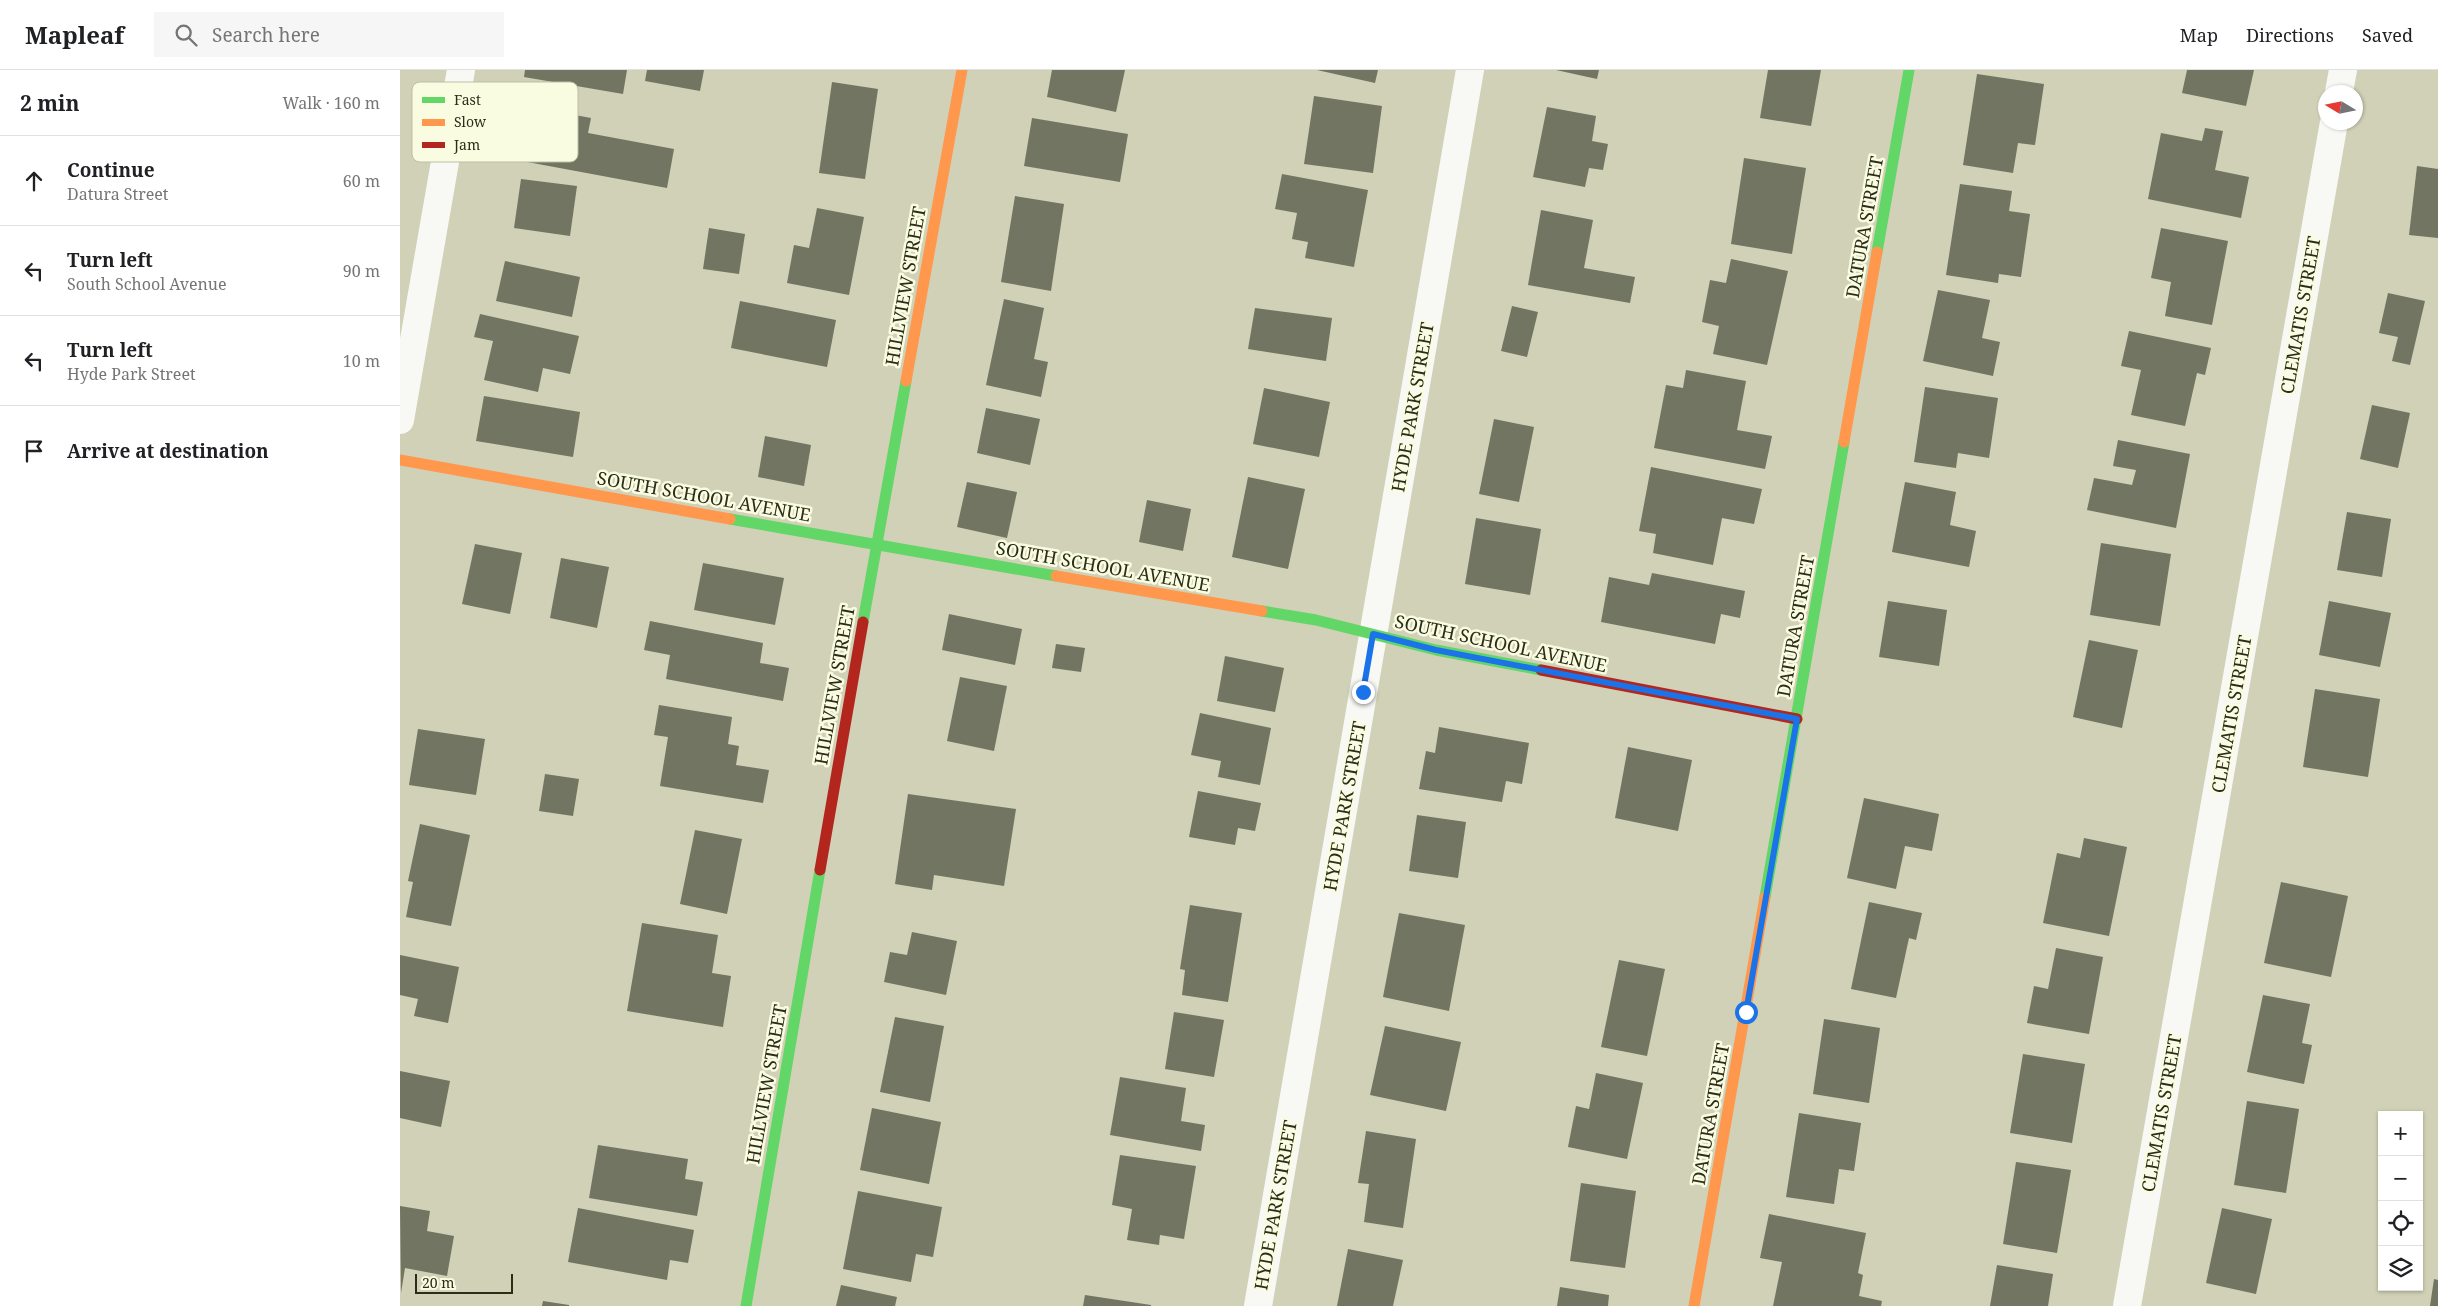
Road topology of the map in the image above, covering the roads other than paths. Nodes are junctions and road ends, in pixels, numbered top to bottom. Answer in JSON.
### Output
{"nodes":[{"id":1,"x":962,"y":70,"type":"edge"},
{"id":2,"x":1470,"y":70,"type":"edge"},
{"id":3,"x":1909,"y":70,"type":"edge"},
{"id":4,"x":2343,"y":70,"type":"edge"},
{"id":5,"x":2340,"y":85,"type":"edge"},
{"id":6,"x":2333,"y":130,"type":"edge"},
{"id":7,"x":445,"y":162,"type":"edge"},
{"id":8,"x":400,"y":420,"type":"edge"},
{"id":9,"x":400,"y":460,"type":"edge"},
{"id":10,"x":876,"y":545,"type":"junction"},
{"id":11,"x":1373,"y":634,"type":"junction"},
{"id":12,"x":1797,"y":719,"type":"junction"},
{"id":13,"x":746,"y":1306,"type":"edge"},
{"id":14,"x":1258,"y":1306,"type":"edge"},
{"id":15,"x":1694,"y":1306,"type":"edge"},
{"id":16,"x":2127,"y":1306,"type":"edge"}],
"edges":[{"from":1,"to":10,"type":"street","name":"HILLVIEW STREET"},
{"from":2,"to":11,"type":"street","name":"HYDE PARK STREET"},
{"from":3,"to":12,"type":"street","name":"DATURA STREET"},
{"from":4,"to":5,"type":"street"},
{"from":6,"to":16,"type":"street","name":"CLEMATIS STREET"},
{"from":7,"to":8,"type":"street"},
{"from":9,"to":10,"type":"street","name":"SOUTH SCHOOL AVENUE"},
{"from":10,"to":11,"type":"street","name":"SOUTH SCHOOL AVENUE"},
{"from":10,"to":13,"type":"street","name":"HILLVIEW STREET"},
{"from":11,"to":12,"type":"street","name":"SOUTH SCHOOL AVENUE"},
{"from":11,"to":14,"type":"street","name":"HYDE PARK STREET"},
{"from":12,"to":15,"type":"street","name":"DATURA STREET"}]}
